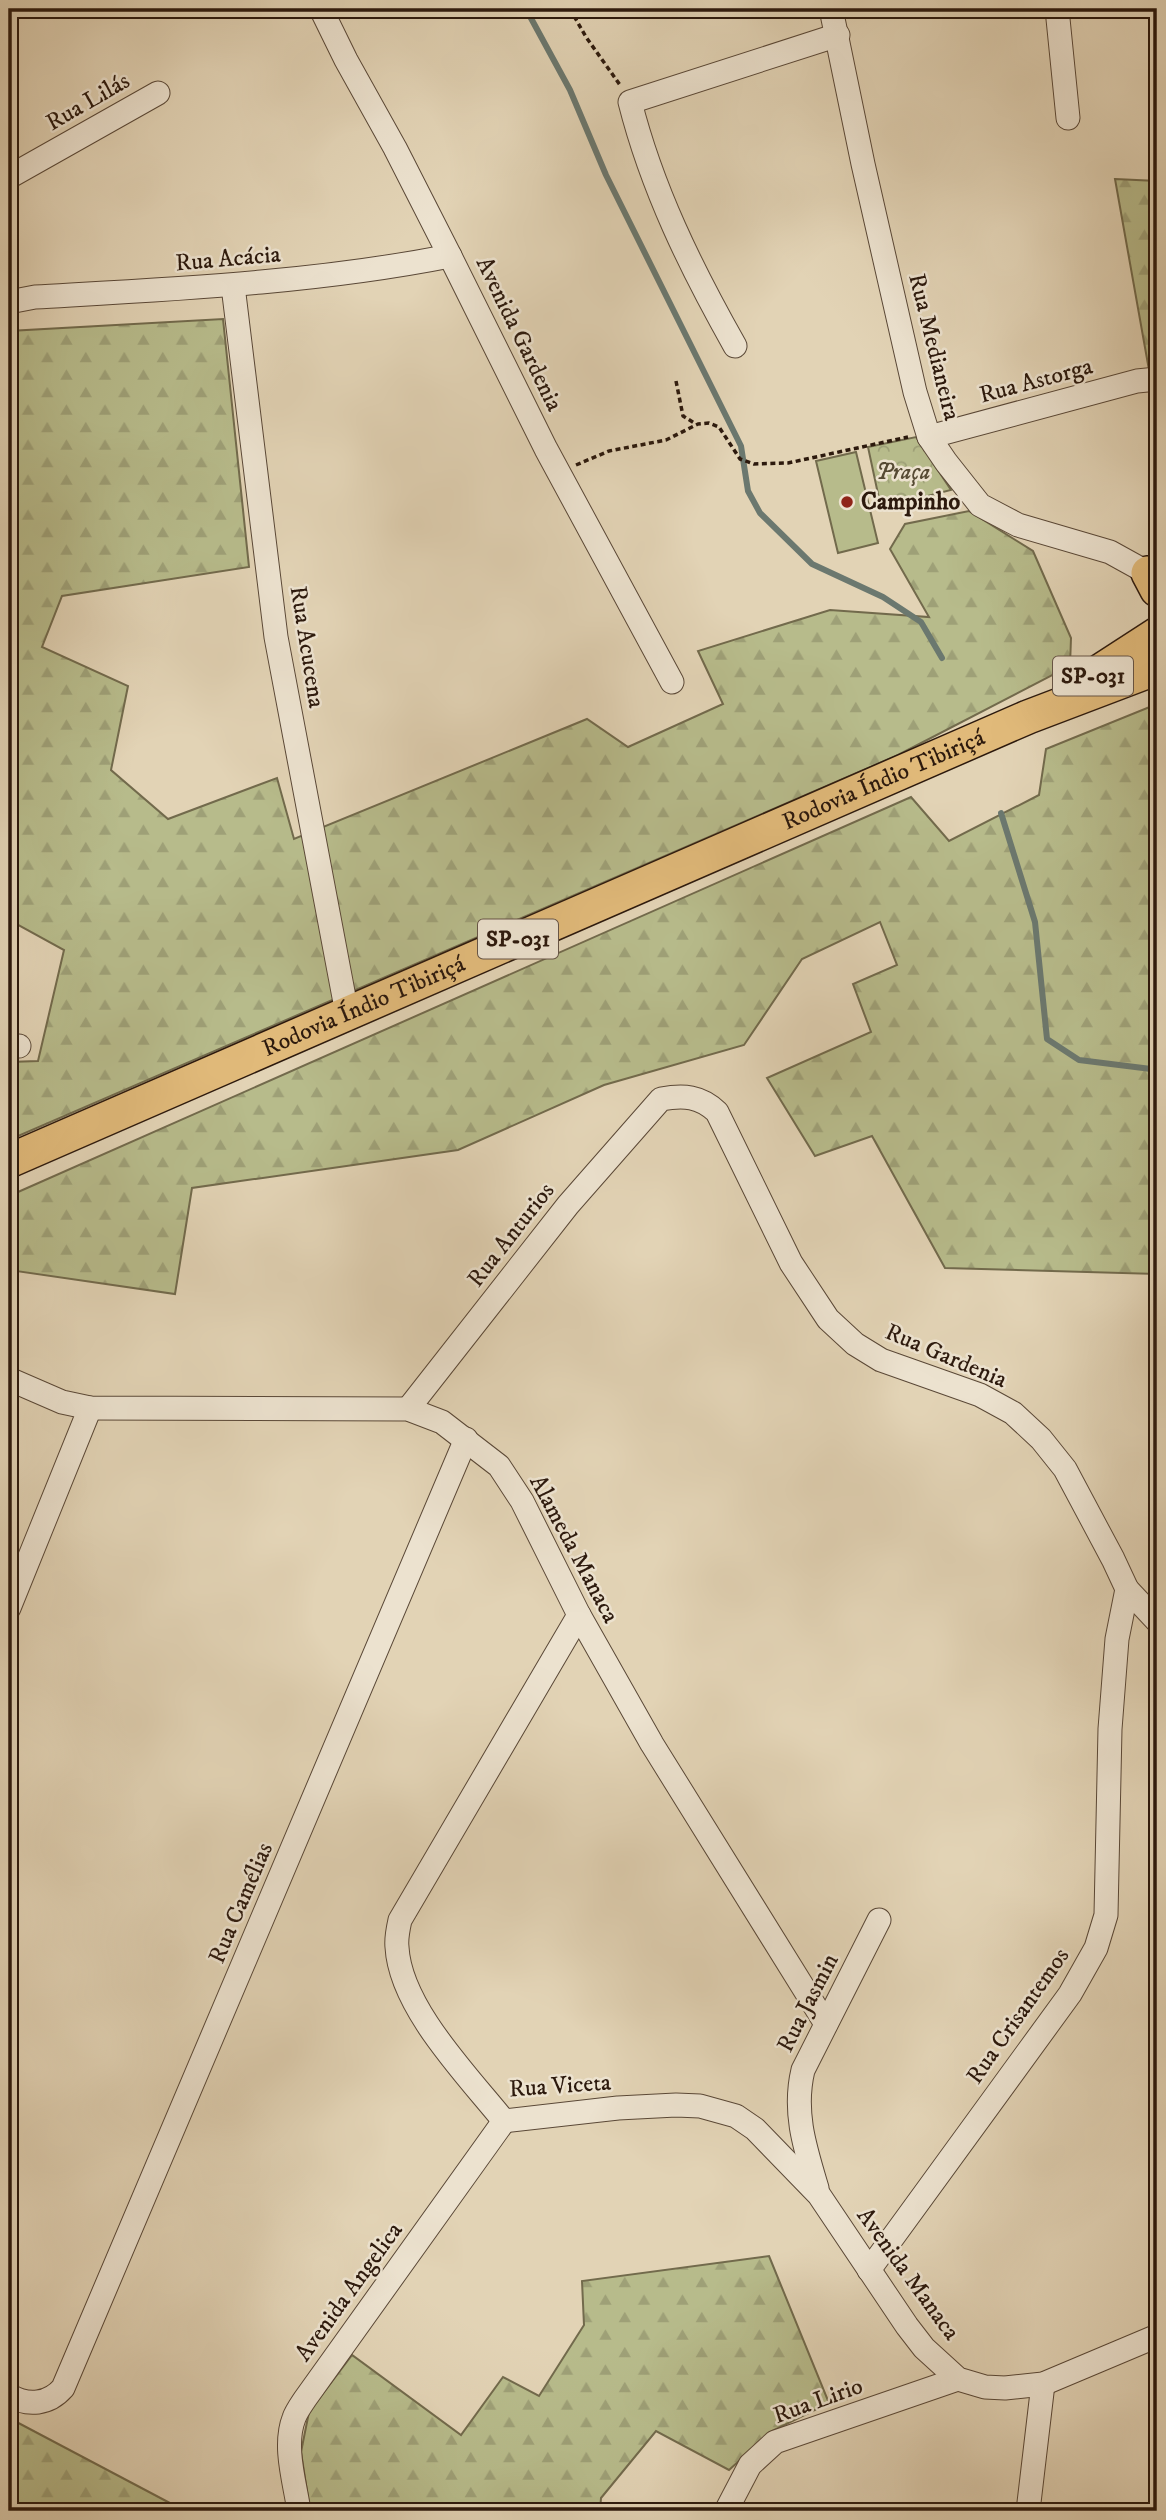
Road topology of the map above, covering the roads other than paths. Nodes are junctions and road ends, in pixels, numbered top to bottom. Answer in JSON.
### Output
{"nodes":[{"id":1,"x":321,"y":9,"type":"edge"},
{"id":2,"x":831,"y":9,"type":"edge"},
{"id":3,"x":1057,"y":9,"type":"edge"},
{"id":4,"x":838,"y":35,"type":"junction"},
{"id":5,"x":158,"y":93,"type":"dead end"},
{"id":6,"x":1068,"y":118,"type":"dead end"},
{"id":7,"x":9,"y":177,"type":"edge"},
{"id":8,"x":450,"y":256,"type":"junction"},
{"id":9,"x":233,"y":286,"type":"junction"},
{"id":10,"x":9,"y":302,"type":"edge"},
{"id":11,"x":735,"y":346,"type":"dead end"},
{"id":12,"x":1157,"y":379,"type":"edge"},
{"id":13,"x":928,"y":435,"type":"junction"},
{"id":14,"x":1154,"y":580,"type":"edge"},
{"id":15,"x":1155,"y":640,"type":"edge"},
{"id":16,"x":672,"y":682,"type":"dead end"},
{"id":17,"x":347,"y":1013,"type":"junction"},
{"id":18,"x":662,"y":1098,"type":"joint"},
{"id":19,"x":9,"y":1161,"type":"edge"},
{"id":20,"x":9,"y":1379,"type":"edge"},
{"id":21,"x":90,"y":1408,"type":"junction"},
{"id":22,"x":408,"y":1409,"type":"junction"},
{"id":23,"x":466,"y":1439,"type":"junction"},
{"id":24,"x":1126,"y":1589,"type":"junction"},
{"id":25,"x":9,"y":1608,"type":"edge"},
{"id":26,"x":579,"y":1615,"type":"junction"},
{"id":27,"x":1157,"y":1621,"type":"edge"},
{"id":28,"x":879,"y":1920,"type":"dead end"},
{"id":29,"x":825,"y":2024,"type":"junction"},
{"id":30,"x":504,"y":2121,"type":"junction"},
{"id":31,"x":819,"y":2194,"type":"junction"},
{"id":32,"x":869,"y":2270,"type":"junction"},
{"id":33,"x":1157,"y":2336,"type":"edge"},
{"id":34,"x":958,"y":2379,"type":"junction"},
{"id":35,"x":1043,"y":2384,"type":"junction"},
{"id":36,"x":9,"y":2395,"type":"edge"},
{"id":37,"x":299,"y":2511,"type":"edge"},
{"id":38,"x":726,"y":2511,"type":"edge"},
{"id":39,"x":1028,"y":2511,"type":"edge"}],
"edges":[{"from":1,"to":8,"type":"street","name":"Avenida Gardenia"},
{"from":2,"to":4,"type":"street","name":"Rua Medianeira"},
{"from":3,"to":6,"type":"street"},
{"from":4,"to":11,"type":"street"},
{"from":4,"to":13,"type":"street","name":"Rua Medianeira"},
{"from":5,"to":7,"type":"street","name":"Rua Lilás"},
{"from":8,"to":9,"type":"street","name":"Rua Acácia"},
{"from":8,"to":16,"type":"street","name":"Avenida Gardenia"},
{"from":9,"to":10,"type":"street","name":"Rua Acácia"},
{"from":9,"to":17,"type":"street","name":"Rua Acucena"},
{"from":12,"to":13,"type":"street","name":"Rua Astorga"},
{"from":13,"to":14,"type":"street","name":"Rua Medianeira"},
{"from":15,"to":17,"type":"highway","name":"Rodovia Índio Tibiriçá","number":"SP-031"},
{"from":17,"to":19,"type":"highway","name":"Rodovia Índio Tibiriçá","number":"SP-031"},
{"from":18,"to":22,"type":"street","name":"Rua Anturios"},
{"from":18,"to":24,"type":"street","name":"Rua Gardenia"},
{"from":20,"to":21,"type":"street","name":"Alameda Manaca"},
{"from":21,"to":22,"type":"street","name":"Alameda Manaca"},
{"from":21,"to":25,"type":"street"},
{"from":22,"to":23,"type":"street","name":"Alameda Manaca"},
{"from":23,"to":26,"type":"street","name":"Alameda Manaca"},
{"from":23,"to":36,"type":"street","name":"Rua Camélias"},
{"from":24,"to":27,"type":"street"},
{"from":24,"to":32,"type":"street","name":"Rua Crisantemos"},
{"from":26,"to":29,"type":"street","name":"Alameda Manaca"},
{"from":26,"to":30,"type":"street","name":"Rua Viceta"},
{"from":28,"to":29,"type":"street","name":"Rua Jasmin"},
{"from":29,"to":31,"type":"street","name":"Rua Jasmin"},
{"from":30,"to":31,"type":"street","name":"Rua Viceta"},
{"from":30,"to":37,"type":"street","name":"Avenida Angelica"},
{"from":31,"to":32,"type":"street","name":"Avenida Manaca"},
{"from":32,"to":34,"type":"street","name":"Avenida Manaca"},
{"from":33,"to":35,"type":"street","name":"Avenida Manaca"},
{"from":34,"to":35,"type":"street","name":"Avenida Manaca"},
{"from":34,"to":38,"type":"street","name":"Rua Lirio"},
{"from":35,"to":39,"type":"street"}]}
